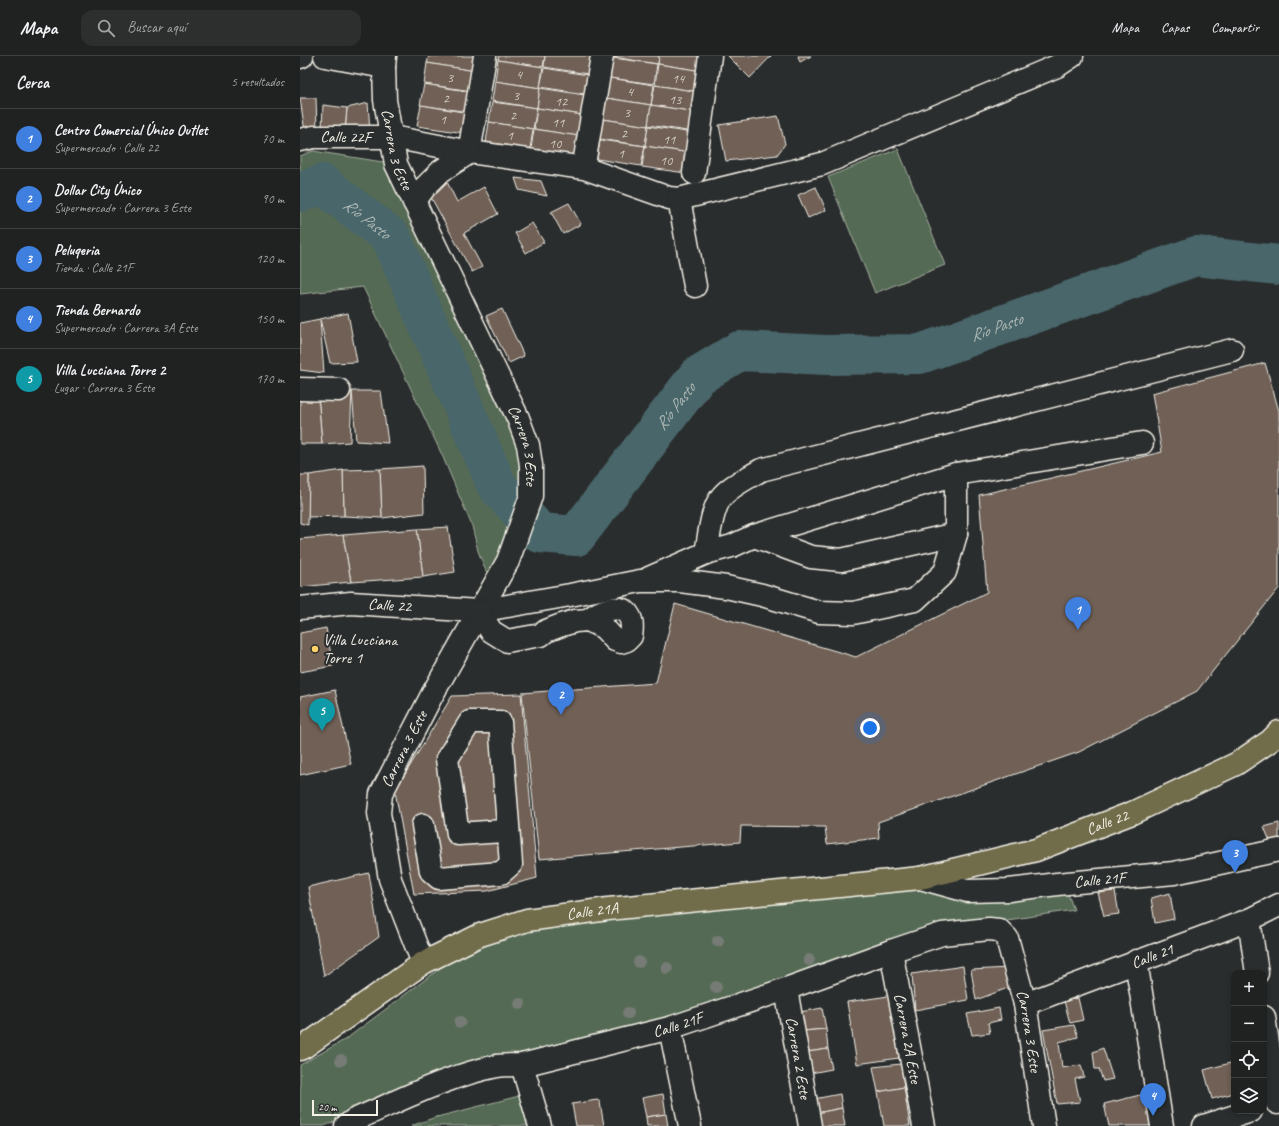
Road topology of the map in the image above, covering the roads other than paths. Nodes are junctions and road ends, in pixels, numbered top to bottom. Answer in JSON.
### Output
{"nodes":[{"id":1,"x":325,"y":56,"type":"edge"},
{"id":2,"x":486,"y":56,"type":"edge"},
{"id":3,"x":602,"y":56,"type":"edge"},
{"id":4,"x":710,"y":56,"type":"edge"},
{"id":5,"x":1072,"y":56,"type":"edge"},
{"id":6,"x":384,"y":61,"type":"edge"},
{"id":7,"x":392,"y":137,"type":"junction"},
{"id":8,"x":300,"y":140,"type":"edge"},
{"id":9,"x":470,"y":147,"type":"junction"},
{"id":10,"x":585,"y":158,"type":"dead end"},
{"id":11,"x":694,"y":173,"type":"dead end"},
{"id":12,"x":679,"y":199,"type":"junction"},
{"id":13,"x":414,"y":202,"type":"junction"},
{"id":14,"x":695,"y":286,"type":"dead end"},
{"id":15,"x":1232,"y":350,"type":"dead end"},
{"id":16,"x":300,"y":389,"type":"edge"},
{"id":17,"x":338,"y":390,"type":"dead end"},
{"id":18,"x":1142,"y":444,"type":"dead end"},
{"id":19,"x":956,"y":474,"type":"junction"},
{"id":20,"x":956,"y":534,"type":"junction"},
{"id":21,"x":754,"y":536,"type":"junction"},
{"id":22,"x":706,"y":553,"type":"junction"},
{"id":23,"x":640,"y":581,"type":"junction"},
{"id":24,"x":300,"y":608,"type":"edge"},
{"id":25,"x":479,"y":611,"type":"junction"},
{"id":26,"x":588,"y":620,"type":"dead end"},
{"id":27,"x":1279,"y":732,"type":"edge"},
{"id":28,"x":423,"y":824,"type":"dead end"},
{"id":29,"x":503,"y":831,"type":"dead end"},
{"id":30,"x":1279,"y":850,"type":"edge"},
{"id":31,"x":920,"y":878,"type":"junction"},
{"id":32,"x":1279,"y":906,"type":"edge"},
{"id":33,"x":1249,"y":920,"type":"junction"},
{"id":34,"x":1007,"y":938,"type":"joint"},
{"id":35,"x":891,"y":951,"type":"junction"},
{"id":36,"x":1136,"y":961,"type":"junction"},
{"id":37,"x":423,"y":963,"type":"junction"},
{"id":38,"x":1257,"y":970,"type":"edge"},
{"id":39,"x":786,"y":989,"type":"junction"},
{"id":40,"x":1024,"y":1004,"type":"junction"},
{"id":41,"x":670,"y":1028,"type":"junction"},
{"id":42,"x":1263,"y":1042,"type":"edge"},
{"id":43,"x":300,"y":1049,"type":"edge"},
{"id":44,"x":522,"y":1065,"type":"junction"},
{"id":45,"x":1262,"y":1078,"type":"edge"},
{"id":46,"x":1247,"y":1114,"type":"edge"},
{"id":47,"x":346,"y":1126,"type":"edge"},
{"id":48,"x":540,"y":1126,"type":"edge"},
{"id":49,"x":690,"y":1126,"type":"edge"},
{"id":50,"x":810,"y":1126,"type":"edge"},
{"id":51,"x":924,"y":1126,"type":"edge"},
{"id":52,"x":1044,"y":1126,"type":"edge"},
{"id":53,"x":1162,"y":1126,"type":"edge"},
{"id":54,"x":1204,"y":1126,"type":"edge"}],
"edges":[{"from":1,"to":6,"type":"street"},
{"from":2,"to":9,"type":"street"},
{"from":3,"to":10,"type":"street"},
{"from":4,"to":11,"type":"street"},
{"from":5,"to":12,"type":"street"},
{"from":6,"to":7,"type":"street","name":"Carrera 3 Este"},
{"from":7,"to":8,"type":"street","name":"Calle 22F"},
{"from":7,"to":9,"type":"street","name":"Calle 22F"},
{"from":7,"to":13,"type":"street","name":"Carrera 3 Este"},
{"from":9,"to":12,"type":"street","name":"Calle 22F"},
{"from":9,"to":13,"type":"street"},
{"from":12,"to":14,"type":"street"},
{"from":13,"to":25,"type":"street","name":"Carrera 3 Este"},
{"from":15,"to":22,"type":"street"},
{"from":16,"to":17,"type":"street"},
{"from":18,"to":19,"type":"street"},
{"from":19,"to":20,"type":"street"},
{"from":19,"to":21,"type":"street"},
{"from":20,"to":21,"type":"street"},
{"from":20,"to":23,"type":"street"},
{"from":21,"to":22,"type":"street"},
{"from":22,"to":23,"type":"street"},
{"from":23,"to":25,"type":"street","name":"Calle 22"},
{"from":24,"to":25,"type":"street","name":"Calle 22"},
{"from":25,"to":26,"type":"street"},
{"from":25,"to":37,"type":"street","name":"Carrera 3 Este"},
{"from":27,"to":31,"type":"main road","name":"Calle 22"},
{"from":28,"to":29,"type":"street"},
{"from":30,"to":31,"type":"street","name":"Calle 21F"},
{"from":31,"to":37,"type":"main road","name":"Calle 21A"},
{"from":32,"to":33,"type":"street","name":"Calle 21"},
{"from":33,"to":36,"type":"street","name":"Calle 21"},
{"from":33,"to":38,"type":"street"},
{"from":34,"to":35,"type":"street","name":"Calle 21F"},
{"from":34,"to":40,"type":"street","name":"Carrera 3 Este"},
{"from":35,"to":39,"type":"street","name":"Calle 21F"},
{"from":35,"to":51,"type":"street","name":"Carrera 2A Este"},
{"from":36,"to":40,"type":"street","name":"Calle 21"},
{"from":36,"to":53,"type":"street"},
{"from":37,"to":43,"type":"main road","name":"Calle 21A"},
{"from":39,"to":41,"type":"street","name":"Calle 21F"},
{"from":39,"to":50,"type":"street","name":"Carrera 2 Este"},
{"from":40,"to":52,"type":"street","name":"Carrera 3 Este"},
{"from":41,"to":44,"type":"street","name":"Calle 21F"},
{"from":41,"to":49,"type":"street"},
{"from":42,"to":45,"type":"street"},
{"from":44,"to":47,"type":"street","name":"Calle 21F"},
{"from":44,"to":48,"type":"street"},
{"from":46,"to":54,"type":"street"}]}
